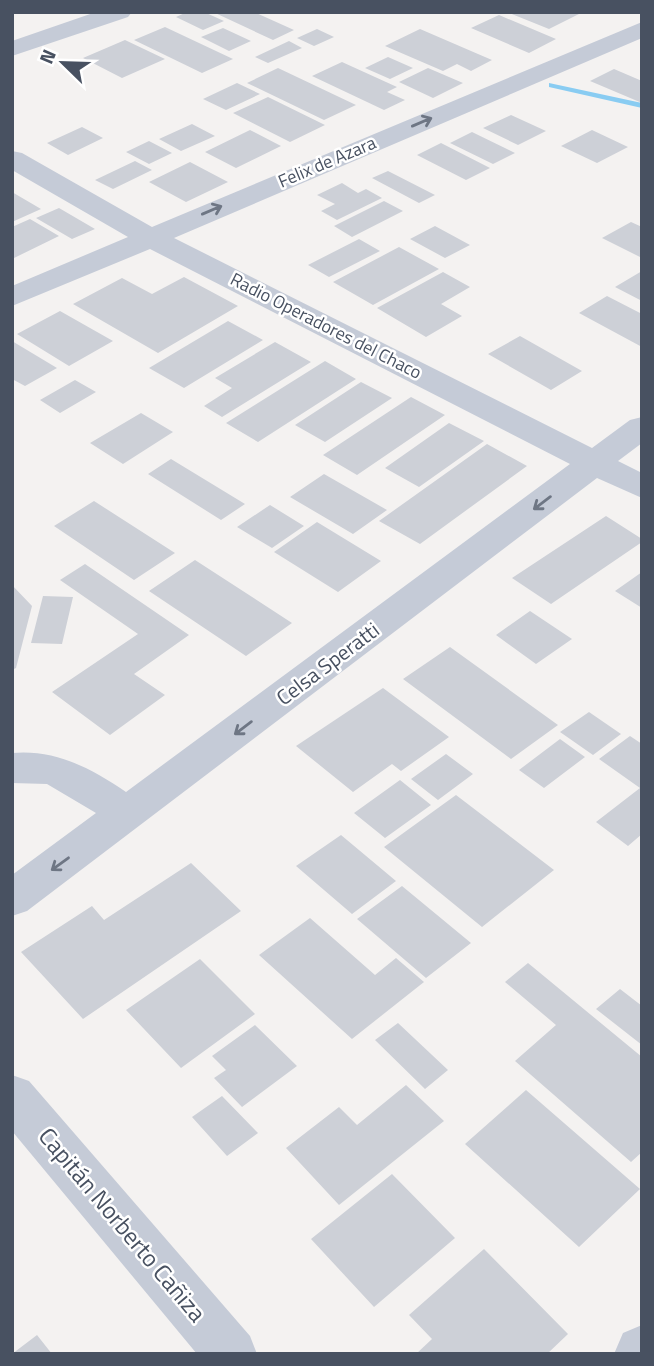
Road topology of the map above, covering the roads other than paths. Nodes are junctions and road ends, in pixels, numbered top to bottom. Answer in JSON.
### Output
{"nodes":[{"id":1,"x":120,"y":12,"type":"edge"},
{"id":2,"x":642,"y":29,"type":"edge"},
{"id":3,"x":12,"y":49,"type":"edge"},
{"id":4,"x":12,"y":159,"type":"edge"},
{"id":5,"x":149,"y":237,"type":"junction"},
{"id":6,"x":12,"y":297,"type":"edge"},
{"id":7,"x":642,"y":427,"type":"edge"},
{"id":8,"x":597,"y":462,"type":"junction"},
{"id":9,"x":642,"y":487,"type":"edge"},
{"id":10,"x":12,"y":768,"type":"edge"},
{"id":11,"x":127,"y":814,"type":"junction"},
{"id":12,"x":12,"y":899,"type":"edge"},
{"id":13,"x":12,"y":1096,"type":"edge"},
{"id":14,"x":231,"y":1354,"type":"edge"}],
"edges":[{"from":1,"to":3,"type":"street"},
{"from":5,"to":2,"type":"street","name":"Felix de Azara","one_way":true},
{"from":4,"to":5,"type":"street","name":"Radio Operadores del Chaco"},
{"from":5,"to":6,"type":"street","name":"Felix de Azara"},
{"from":5,"to":8,"type":"street","name":"Radio Operadores del Chaco"},
{"from":7,"to":8,"type":"street","name":"Celsa Speratti"},
{"from":8,"to":9,"type":"street","name":"Radio Operadores del Chaco"},
{"from":8,"to":11,"type":"street","name":"Celsa Speratti","one_way":true},
{"from":10,"to":11,"type":"street"},
{"from":11,"to":12,"type":"street","name":"Celsa Speratti","one_way":true},
{"from":13,"to":14,"type":"street","name":"Capitán Norberto Cañiza"}]}
